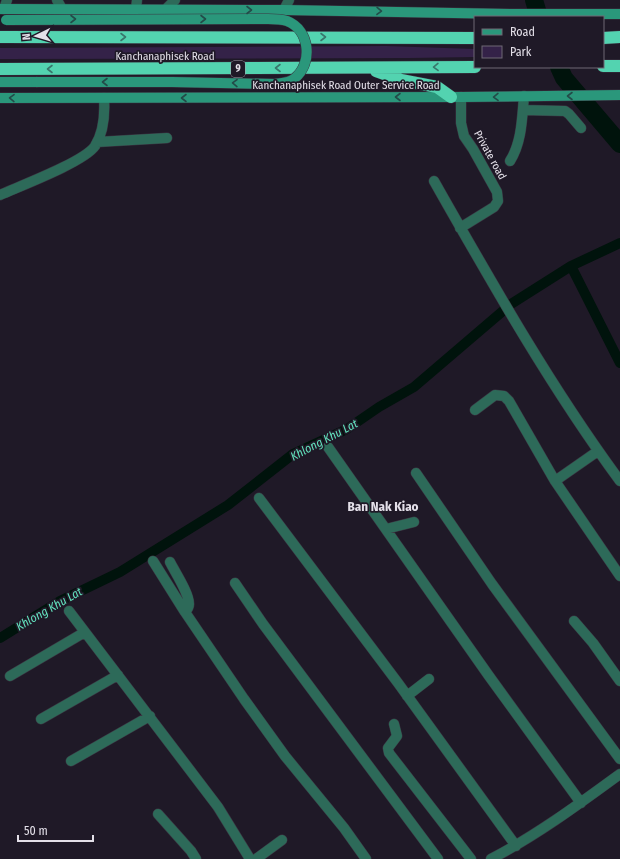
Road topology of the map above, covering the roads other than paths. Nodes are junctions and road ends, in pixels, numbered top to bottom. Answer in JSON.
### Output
{"nodes":[{"id":1,"x":175,"y":0,"type":"edge"},
{"id":2,"x":289,"y":0,"type":"edge"},
{"id":3,"x":59,"y":4,"type":"edge"},
{"id":4,"x":136,"y":5,"type":"edge"},
{"id":5,"x":4,"y":6,"type":"edge"},
{"id":6,"x":166,"y":10,"type":"junction"},
{"id":7,"x":284,"y":10,"type":"junction"},
{"id":8,"x":620,"y":14,"type":"edge"},
{"id":9,"x":3,"y":20,"type":"edge"},
{"id":10,"x":0,"y":37,"type":"edge"},
{"id":11,"x":620,"y":37,"type":"edge"},
{"id":12,"x":474,"y":38,"type":"edge"},
{"id":13,"x":604,"y":38,"type":"edge"},
{"id":14,"x":604,"y":66,"type":"edge"},
{"id":15,"x":620,"y":66,"type":"edge"},
{"id":16,"x":474,"y":67,"type":"edge"},
{"id":17,"x":370,"y":68,"type":"junction"},
{"id":18,"x":0,"y":69,"type":"edge"},
{"id":19,"x":0,"y":82,"type":"edge"},
{"id":20,"x":620,"y":95,"type":"edge"},
{"id":21,"x":524,"y":96,"type":"junction"},
{"id":22,"x":456,"y":97,"type":"junction"},
{"id":23,"x":0,"y":98,"type":"edge"},
{"id":24,"x":104,"y":98,"type":"junction"},
{"id":25,"x":522,"y":110,"type":"junction"},
{"id":26,"x":581,"y":128,"type":"dead end"},
{"id":27,"x":167,"y":138,"type":"dead end"},
{"id":28,"x":97,"y":142,"type":"junction"},
{"id":29,"x":510,"y":161,"type":"dead end"},
{"id":30,"x":434,"y":181,"type":"dead end"},
{"id":31,"x":0,"y":195,"type":"edge"},
{"id":32,"x":460,"y":228,"type":"junction"},
{"id":33,"x":475,"y":410,"type":"dead end"},
{"id":34,"x":328,"y":447,"type":"dead end"},
{"id":35,"x":598,"y":451,"type":"junction"},
{"id":36,"x":416,"y":473,"type":"dead end"},
{"id":37,"x":620,"y":480,"type":"edge"},
{"id":38,"x":555,"y":481,"type":"junction"},
{"id":39,"x":259,"y":498,"type":"dead end"},
{"id":40,"x":414,"y":522,"type":"dead end"},
{"id":41,"x":386,"y":529,"type":"junction"},
{"id":42,"x":153,"y":561,"type":"dead end"},
{"id":43,"x":170,"y":562,"type":"dead end"},
{"id":44,"x":620,"y":576,"type":"edge"},
{"id":45,"x":235,"y":583,"type":"dead end"},
{"id":46,"x":69,"y":611,"type":"dead end"},
{"id":47,"x":185,"y":612,"type":"junction"},
{"id":48,"x":574,"y":621,"type":"dead end"},
{"id":49,"x":85,"y":632,"type":"junction"},
{"id":50,"x":118,"y":675,"type":"junction"},
{"id":51,"x":10,"y":676,"type":"dead end"},
{"id":52,"x":429,"y":679,"type":"dead end"},
{"id":53,"x":620,"y":680,"type":"edge"},
{"id":54,"x":407,"y":696,"type":"junction"},
{"id":55,"x":150,"y":716,"type":"junction"},
{"id":56,"x":41,"y":719,"type":"dead end"},
{"id":57,"x":394,"y":724,"type":"dead end"},
{"id":58,"x":620,"y":759,"type":"edge"},
{"id":59,"x":71,"y":761,"type":"dead end"},
{"id":60,"x":620,"y":774,"type":"edge"},
{"id":61,"x":581,"y":802,"type":"junction"},
{"id":62,"x":158,"y":814,"type":"dead end"},
{"id":63,"x":282,"y":840,"type":"dead end"},
{"id":64,"x":516,"y":846,"type":"junction"},
{"id":65,"x":505,"y":856,"type":"edge"},
{"id":66,"x":196,"y":859,"type":"edge"},
{"id":67,"x":250,"y":859,"type":"edge"},
{"id":68,"x":256,"y":859,"type":"edge"},
{"id":69,"x":366,"y":859,"type":"edge"},
{"id":70,"x":438,"y":859,"type":"edge"},
{"id":71,"x":471,"y":859,"type":"edge"},
{"id":72,"x":491,"y":859,"type":"edge"}],
"edges":[{"from":1,"to":6,"type":"street"},
{"from":2,"to":7,"type":"street"},
{"from":3,"to":4,"type":"main road"},
{"from":3,"to":5,"type":"main road"},
{"from":4,"to":6,"type":"main road"},
{"from":6,"to":7,"type":"main road","one_way":true},
{"from":7,"to":8,"type":"main road","one_way":true},
{"from":9,"to":19,"type":"main road","one_way":true,"bridge":true},
{"from":10,"to":12,"type":"highway","name":"Kanchanaphisek Road","one_way":true},
{"from":11,"to":13,"type":"highway"},
{"from":14,"to":15,"type":"highway"},
{"from":16,"to":17,"type":"highway","name":"Kanchanaphisek Road","number":"9","one_way":true},
{"from":17,"to":18,"type":"highway","name":"Kanchanaphisek Road","number":"9","one_way":true},
{"from":17,"to":22,"type":"highway"},
{"from":20,"to":21,"type":"main road","name":"Kanchanaphisek Road Outer Service Road","one_way":true},
{"from":21,"to":22,"type":"main road","name":"Kanchanaphisek Road Outer Service Road","one_way":true},
{"from":21,"to":25,"type":"street"},
{"from":22,"to":24,"type":"main road","name":"Kanchanaphisek Road Outer Service Road","one_way":true},
{"from":22,"to":32,"type":"street","name":"Private road"},
{"from":24,"to":23,"type":"main road","name":"Kanchanaphisek Road Outer Service Road","one_way":true},
{"from":24,"to":28,"type":"street"},
{"from":25,"to":26,"type":"street"},
{"from":25,"to":29,"type":"street"},
{"from":27,"to":28,"type":"street"},
{"from":28,"to":31,"type":"street"},
{"from":30,"to":32,"type":"street"},
{"from":32,"to":35,"type":"street"},
{"from":33,"to":38,"type":"street"},
{"from":34,"to":41,"type":"street"},
{"from":35,"to":37,"type":"street"},
{"from":35,"to":38,"type":"street"},
{"from":36,"to":58,"type":"street"},
{"from":38,"to":44,"type":"street"},
{"from":39,"to":54,"type":"street"},
{"from":40,"to":41,"type":"street"},
{"from":41,"to":61,"type":"street"},
{"from":42,"to":47,"type":"street"},
{"from":43,"to":47,"type":"street"},
{"from":45,"to":70,"type":"street"},
{"from":46,"to":49,"type":"street"},
{"from":47,"to":69,"type":"street"},
{"from":48,"to":53,"type":"street"},
{"from":49,"to":50,"type":"street"},
{"from":49,"to":51,"type":"street"},
{"from":50,"to":55,"type":"street"},
{"from":50,"to":56,"type":"street"},
{"from":52,"to":54,"type":"street"},
{"from":54,"to":64,"type":"street"},
{"from":55,"to":59,"type":"street"},
{"from":55,"to":67,"type":"street"},
{"from":57,"to":71,"type":"street"},
{"from":60,"to":61,"type":"street"},
{"from":61,"to":64,"type":"street"},
{"from":62,"to":66,"type":"street"},
{"from":63,"to":68,"type":"street"},
{"from":64,"to":65,"type":"street"},
{"from":65,"to":72,"type":"street"}]}
